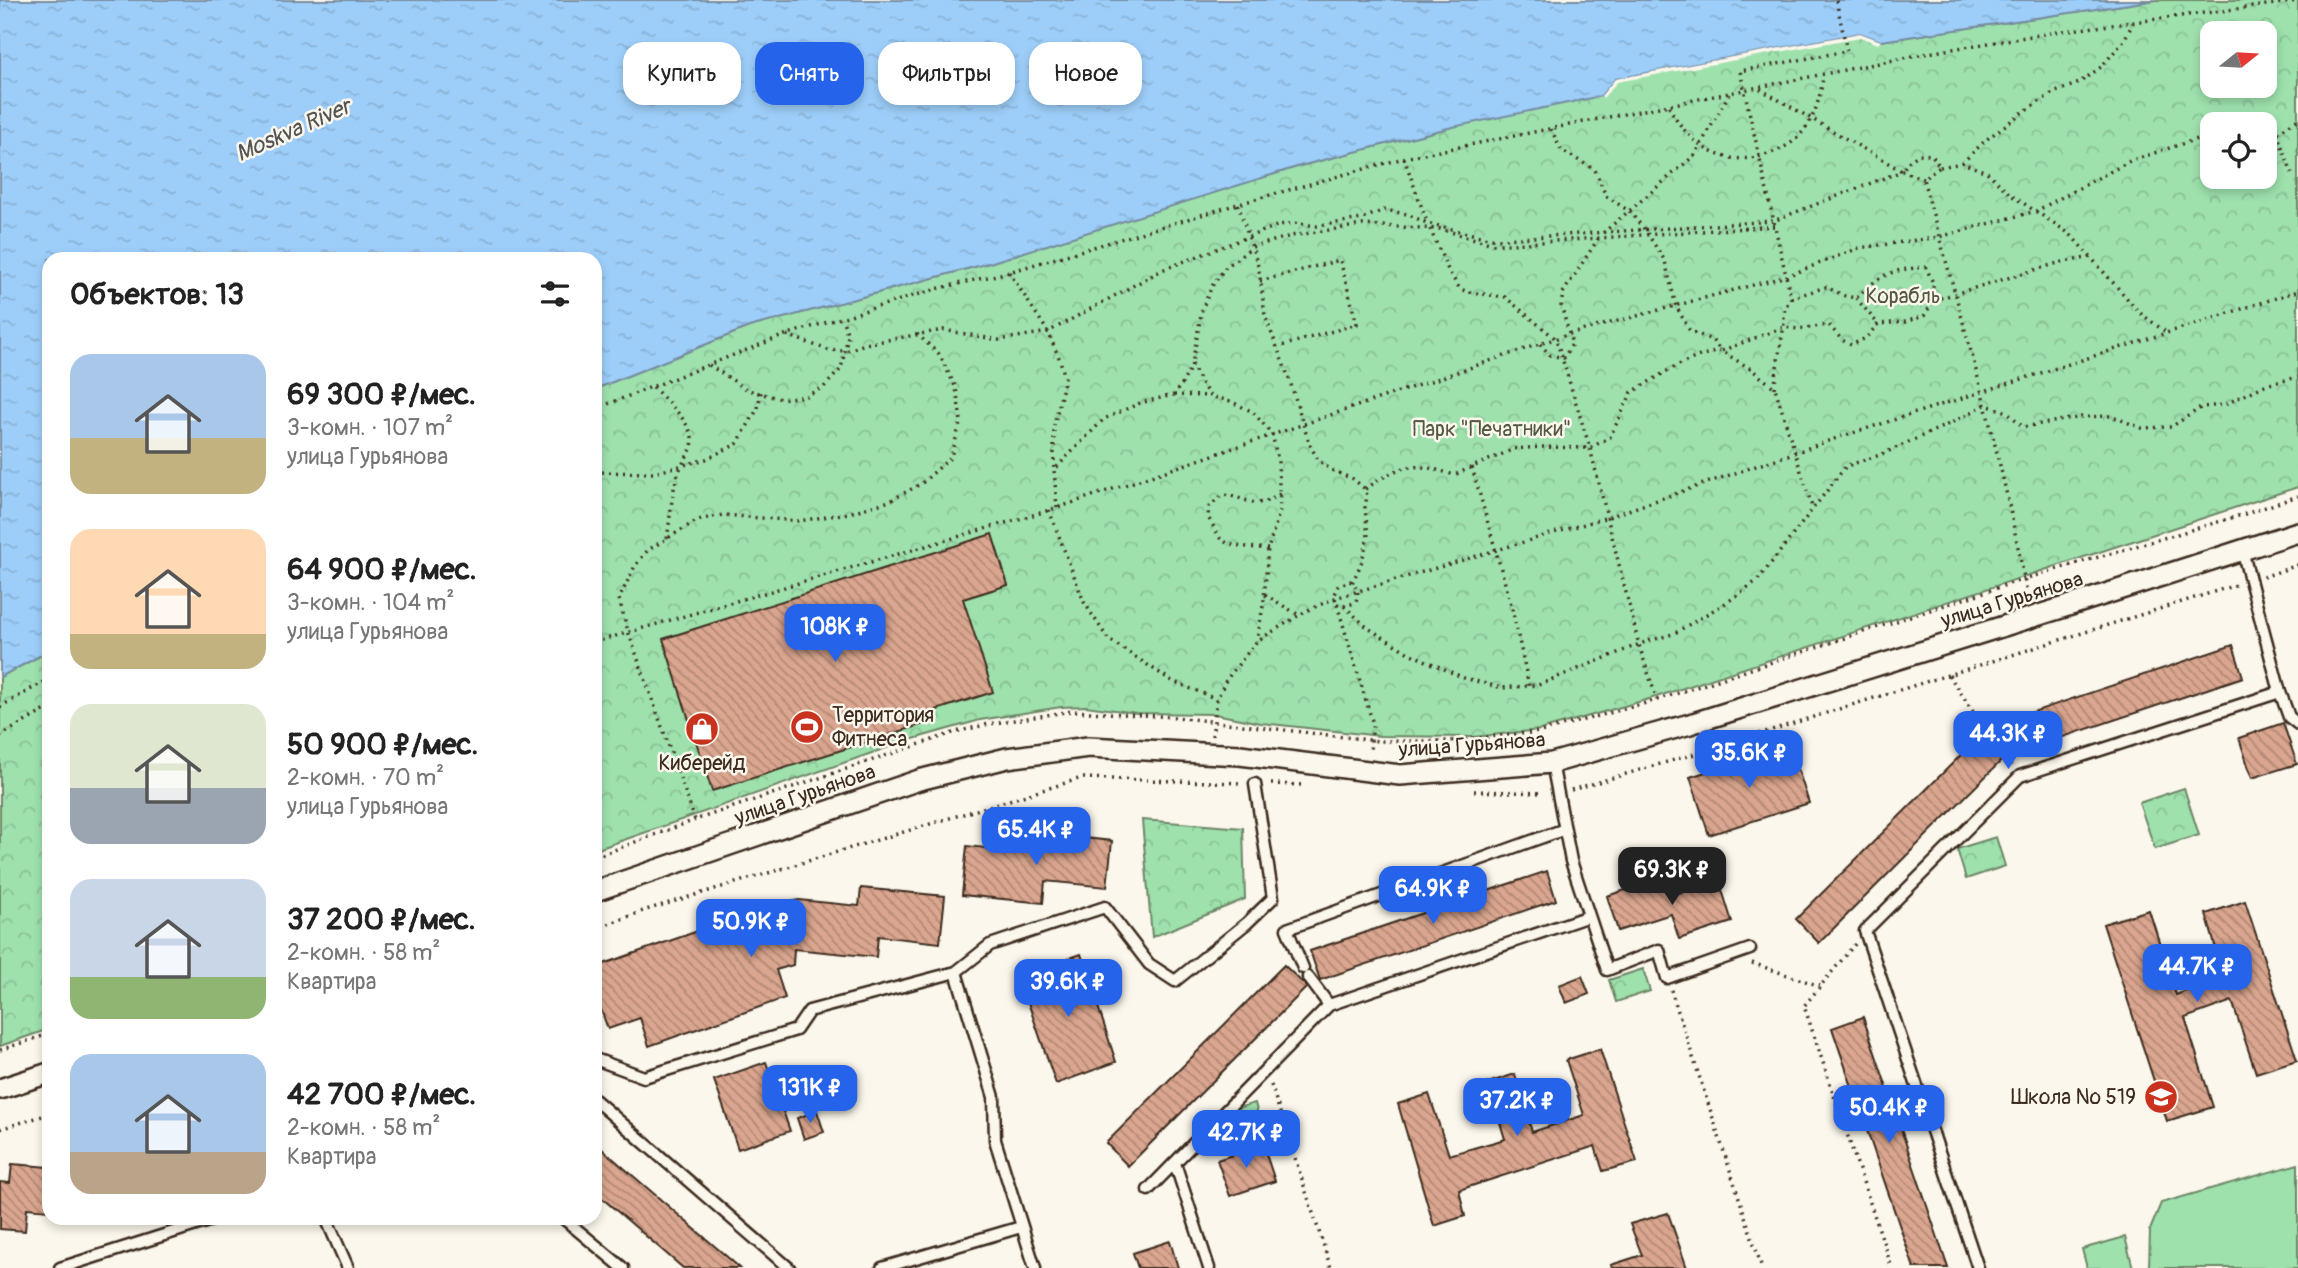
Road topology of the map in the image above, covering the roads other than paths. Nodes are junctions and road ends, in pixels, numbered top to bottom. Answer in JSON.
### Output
{"nodes":[{"id":1,"x":2298,"y":531,"type":"edge"},
{"id":2,"x":2242,"y":550,"type":"junction"},
{"id":3,"x":2280,"y":692,"type":"junction"},
{"id":4,"x":2298,"y":724,"type":"edge"},
{"id":5,"x":1552,"y":763,"type":"junction"},
{"id":6,"x":1255,"y":783,"type":"dead end"},
{"id":7,"x":1565,"y":830,"type":"junction"},
{"id":8,"x":602,"y":889,"type":"edge"},
{"id":9,"x":1589,"y":916,"type":"junction"},
{"id":10,"x":1750,"y":949,"type":"dead end"},
{"id":11,"x":956,"y":972,"type":"junction"},
{"id":12,"x":1329,"y":1005,"type":"junction"},
{"id":13,"x":602,"y":1062,"type":"edge"},
{"id":14,"x":42,"y":1075,"type":"edge"},
{"id":15,"x":0,"y":1089,"type":"edge"},
{"id":16,"x":602,"y":1106,"type":"edge"},
{"id":17,"x":1175,"y":1163,"type":"junction"},
{"id":18,"x":1148,"y":1190,"type":"dead end"},
{"id":19,"x":196,"y":1225,"type":"edge"},
{"id":20,"x":329,"y":1225,"type":"edge"},
{"id":21,"x":571,"y":1225,"type":"edge"},
{"id":22,"x":1021,"y":1227,"type":"junction"},
{"id":23,"x":60,"y":1268,"type":"edge"},
{"id":24,"x":348,"y":1268,"type":"edge"},
{"id":25,"x":623,"y":1268,"type":"edge"},
{"id":26,"x":789,"y":1268,"type":"edge"},
{"id":27,"x":882,"y":1268,"type":"edge"},
{"id":28,"x":1035,"y":1268,"type":"edge"},
{"id":29,"x":1209,"y":1268,"type":"edge"},
{"id":30,"x":1978,"y":1268,"type":"edge"}],
"edges":[{"from":1,"to":2,"type":"street","name":"улица Гурьянова"},
{"from":2,"to":3,"type":"lane"},
{"from":2,"to":5,"type":"street","name":"улица Гурьянова"},
{"from":3,"to":4,"type":"lane"},
{"from":3,"to":30,"type":"lane"},
{"from":5,"to":7,"type":"lane"},
{"from":5,"to":8,"type":"street","name":"улица Гурьянова"},
{"from":6,"to":11,"type":"lane"},
{"from":7,"to":9,"type":"lane"},
{"from":7,"to":12,"type":"lane"},
{"from":9,"to":10,"type":"lane"},
{"from":9,"to":12,"type":"lane"},
{"from":11,"to":13,"type":"lane"},
{"from":11,"to":22,"type":"lane"},
{"from":12,"to":17,"type":"lane"},
{"from":14,"to":15,"type":"street"},
{"from":16,"to":26,"type":"lane"},
{"from":17,"to":18,"type":"lane"},
{"from":17,"to":29,"type":"lane"},
{"from":19,"to":23,"type":"lane"},
{"from":20,"to":24,"type":"lane"},
{"from":21,"to":25,"type":"lane"},
{"from":22,"to":27,"type":"lane"},
{"from":22,"to":28,"type":"lane"}]}
